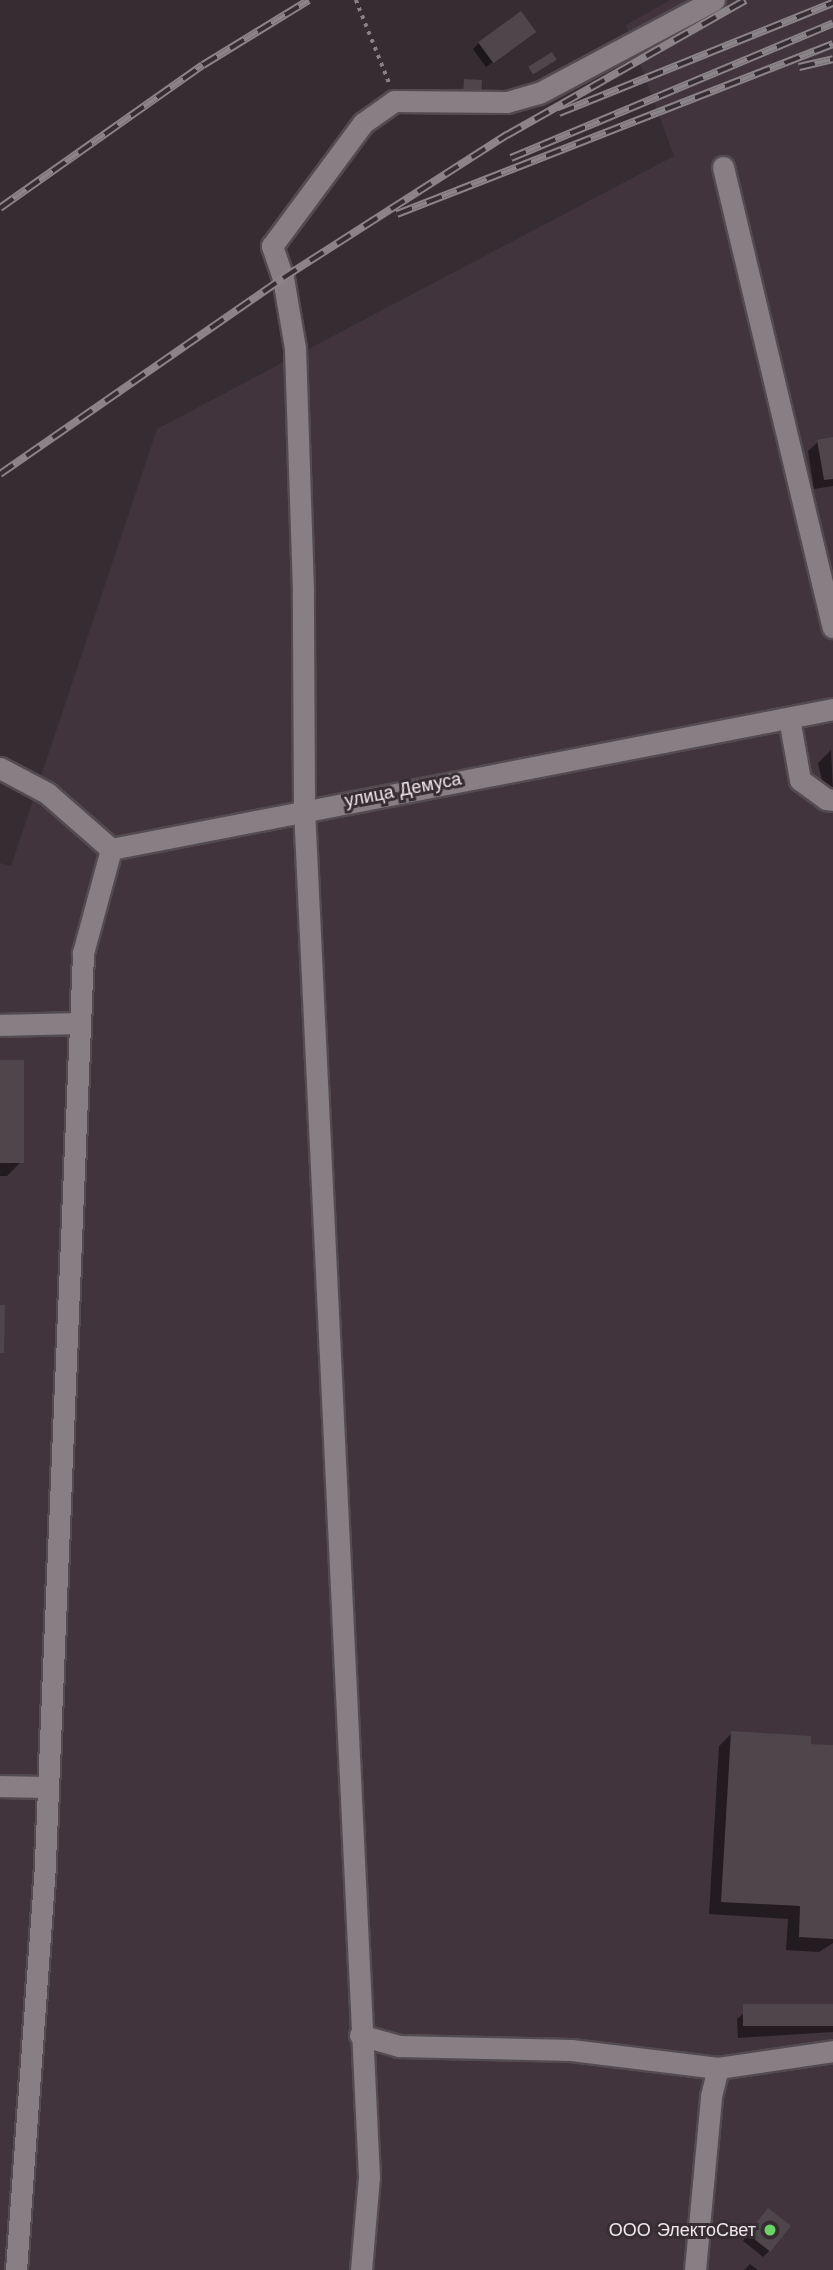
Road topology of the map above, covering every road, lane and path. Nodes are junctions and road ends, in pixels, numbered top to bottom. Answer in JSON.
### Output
{"nodes":[{"id":1,"x":356,"y":0,"type":"edge"},
{"id":2,"x":714,"y":0,"type":"edge"},
{"id":3,"x":394,"y":101,"type":"junction"},
{"id":4,"x":723,"y":167,"type":"dead end"},
{"id":5,"x":833,"y":627,"type":"edge"},
{"id":6,"x":833,"y":709,"type":"edge"},
{"id":7,"x":789,"y":718,"type":"junction"},
{"id":8,"x":0,"y":768,"type":"edge"},
{"id":9,"x":833,"y":800,"type":"edge"},
{"id":10,"x":304,"y":809,"type":"junction"},
{"id":11,"x":111,"y":849,"type":"junction"},
{"id":12,"x":80,"y":1023,"type":"junction"},
{"id":13,"x":0,"y":1025,"type":"edge"},
{"id":14,"x":0,"y":1786,"type":"edge"},
{"id":15,"x":48,"y":1787,"type":"junction"},
{"id":16,"x":360,"y":2035,"type":"junction"},
{"id":17,"x":833,"y":2052,"type":"edge"},
{"id":18,"x":718,"y":2068,"type":"junction"},
{"id":19,"x":16,"y":2270,"type":"edge"},
{"id":20,"x":361,"y":2270,"type":"edge"},
{"id":21,"x":695,"y":2270,"type":"edge"}],
"edges":[{"from":1,"to":3,"type":"path"},
{"from":2,"to":3,"type":"street"},
{"from":3,"to":10,"type":"street"},
{"from":4,"to":5,"type":"street"},
{"from":6,"to":7,"type":"street","name":"улица Демуса"},
{"from":7,"to":9,"type":"street"},
{"from":7,"to":10,"type":"street","name":"улица Демуса"},
{"from":8,"to":11,"type":"street"},
{"from":10,"to":11,"type":"street","name":"улица Демуса"},
{"from":10,"to":16,"type":"street"},
{"from":11,"to":12,"type":"street"},
{"from":12,"to":13,"type":"street"},
{"from":12,"to":15,"type":"street"},
{"from":14,"to":15,"type":"street"},
{"from":15,"to":19,"type":"street"},
{"from":16,"to":18,"type":"street"},
{"from":16,"to":20,"type":"street"},
{"from":17,"to":18,"type":"street"},
{"from":18,"to":21,"type":"street"}]}
